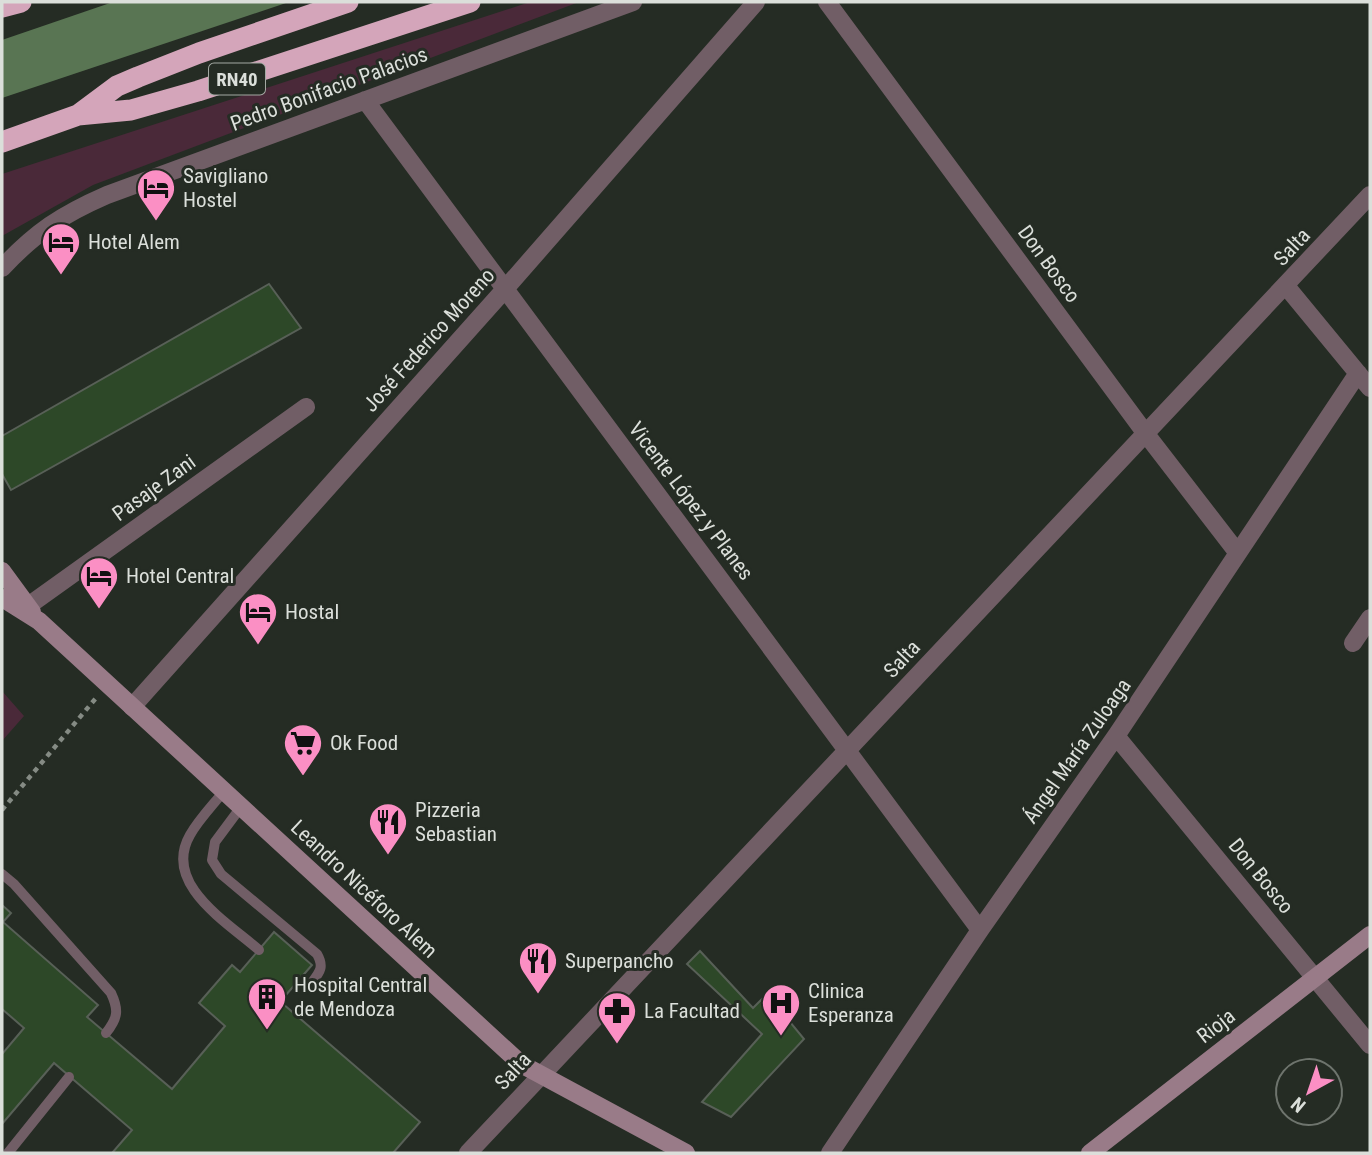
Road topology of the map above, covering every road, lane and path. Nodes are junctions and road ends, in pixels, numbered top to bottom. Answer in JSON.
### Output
{"nodes":[{"id":1,"x":21,"y":2,"type":"edge"},
{"id":2,"x":348,"y":2,"type":"edge"},
{"id":3,"x":470,"y":2,"type":"edge"},
{"id":4,"x":633,"y":2,"type":"edge"},
{"id":5,"x":739,"y":2,"type":"edge"},
{"id":6,"x":755,"y":2,"type":"edge"},
{"id":7,"x":827,"y":2,"type":"edge"},
{"id":8,"x":2,"y":7,"type":"edge"},
{"id":9,"x":735,"y":23,"type":"junction"},
{"id":10,"x":365,"y":100,"type":"junction"},
{"id":11,"x":78,"y":115,"type":"junction"},
{"id":12,"x":2,"y":142,"type":"edge"},
{"id":13,"x":1370,"y":195,"type":"edge"},
{"id":14,"x":2,"y":268,"type":"edge"},
{"id":15,"x":1286,"y":286,"type":"junction"},
{"id":16,"x":505,"y":289,"type":"junction"},
{"id":17,"x":1358,"y":373,"type":"junction"},
{"id":18,"x":1370,"y":388,"type":"edge"},
{"id":19,"x":306,"y":407,"type":"dead end"},
{"id":20,"x":1146,"y":434,"type":"junction"},
{"id":21,"x":1237,"y":552,"type":"junction"},
{"id":22,"x":2,"y":571,"type":"edge"},
{"id":23,"x":2,"y":598,"type":"edge"},
{"id":24,"x":33,"y":613,"type":"junction"},
{"id":25,"x":1370,"y":618,"type":"edge"},
{"id":26,"x":1353,"y":643,"type":"dead end"},
{"id":27,"x":107,"y":684,"type":"junction"},
{"id":28,"x":132,"y":707,"type":"junction"},
{"id":29,"x":1116,"y":736,"type":"junction"},
{"id":30,"x":847,"y":750,"type":"junction"},
{"id":31,"x":224,"y":791,"type":"junction"},
{"id":32,"x":241,"y":807,"type":"junction"},
{"id":33,"x":2,"y":810,"type":"edge"},
{"id":34,"x":2,"y":874,"type":"edge"},
{"id":35,"x":980,"y":930,"type":"junction"},
{"id":36,"x":1370,"y":935,"type":"edge"},
{"id":37,"x":259,"y":950,"type":"dead end"},
{"id":38,"x":1315,"y":978,"type":"junction"},
{"id":39,"x":298,"y":982,"type":"dead end"},
{"id":40,"x":106,"y":1033,"type":"dead end"},
{"id":41,"x":1370,"y":1045,"type":"edge"},
{"id":42,"x":539,"y":1076,"type":"junction"},
{"id":43,"x":69,"y":1077,"type":"dead end"},
{"id":44,"x":8,"y":1153,"type":"edge"},
{"id":45,"x":468,"y":1153,"type":"edge"},
{"id":46,"x":686,"y":1153,"type":"edge"},
{"id":47,"x":830,"y":1153,"type":"edge"},
{"id":48,"x":1090,"y":1153,"type":"edge"}],
"edges":[{"from":1,"to":8,"type":"highway"},
{"from":2,"to":11,"type":"highway","number":"RN40"},
{"from":3,"to":11,"type":"highway","number":"RN40"},
{"from":4,"to":10,"type":"street","name":"Pedro Bonifacio Palacios"},
{"from":5,"to":9,"type":"street"},
{"from":6,"to":9,"type":"street","name":"José Federico Moreno"},
{"from":7,"to":20,"type":"street","name":"Don Bosco"},
{"from":9,"to":16,"type":"street","name":"José Federico Moreno"},
{"from":10,"to":14,"type":"street","name":"Pedro Bonifacio Palacios"},
{"from":10,"to":16,"type":"street","name":"Vicente López y Planes"},
{"from":11,"to":12,"type":"highway","number":"RN40"},
{"from":13,"to":15,"type":"street","name":"Salta"},
{"from":15,"to":17,"type":"street"},
{"from":15,"to":20,"type":"street","name":"Salta"},
{"from":16,"to":28,"type":"street","name":"José Federico Moreno"},
{"from":16,"to":30,"type":"street","name":"Vicente López y Planes"},
{"from":17,"to":18,"type":"street"},
{"from":17,"to":21,"type":"street","name":"Ángel María Zuloaga"},
{"from":19,"to":24,"type":"street","name":"Pasaje Zani"},
{"from":20,"to":21,"type":"street","name":"Don Bosco"},
{"from":20,"to":30,"type":"street","name":"Salta"},
{"from":21,"to":29,"type":"street","name":"Ángel María Zuloaga"},
{"from":22,"to":24,"type":"main road","name":"Leandro Nicéforo Alem"},
{"from":23,"to":24,"type":"main road","name":"Leandro Nicéforo Alem"},
{"from":24,"to":27,"type":"main road","name":"Leandro Nicéforo Alem"},
{"from":25,"to":26,"type":"street"},
{"from":27,"to":28,"type":"main road","name":"Leandro Nicéforo Alem"},
{"from":27,"to":33,"type":"path"},
{"from":28,"to":31,"type":"main road","name":"Leandro Nicéforo Alem"},
{"from":29,"to":35,"type":"street","name":"Ángel María Zuloaga"},
{"from":29,"to":38,"type":"street","name":"Don Bosco"},
{"from":30,"to":35,"type":"street","name":"Vicente López y Planes"},
{"from":30,"to":42,"type":"street","name":"Salta"},
{"from":31,"to":32,"type":"main road","name":"Leandro Nicéforo Alem"},
{"from":31,"to":37,"type":"lane"},
{"from":32,"to":39,"type":"lane"},
{"from":32,"to":42,"type":"main road","name":"Leandro Nicéforo Alem"},
{"from":34,"to":40,"type":"lane"},
{"from":35,"to":47,"type":"street","name":"Ángel María Zuloaga"},
{"from":36,"to":38,"type":"main road","name":"Rioja"},
{"from":38,"to":41,"type":"street","name":"Don Bosco"},
{"from":38,"to":48,"type":"main road","name":"Rioja"},
{"from":42,"to":45,"type":"street","name":"Salta"},
{"from":42,"to":46,"type":"main road","name":"Leandro Nicéforo Alem"},
{"from":43,"to":44,"type":"lane"}]}
